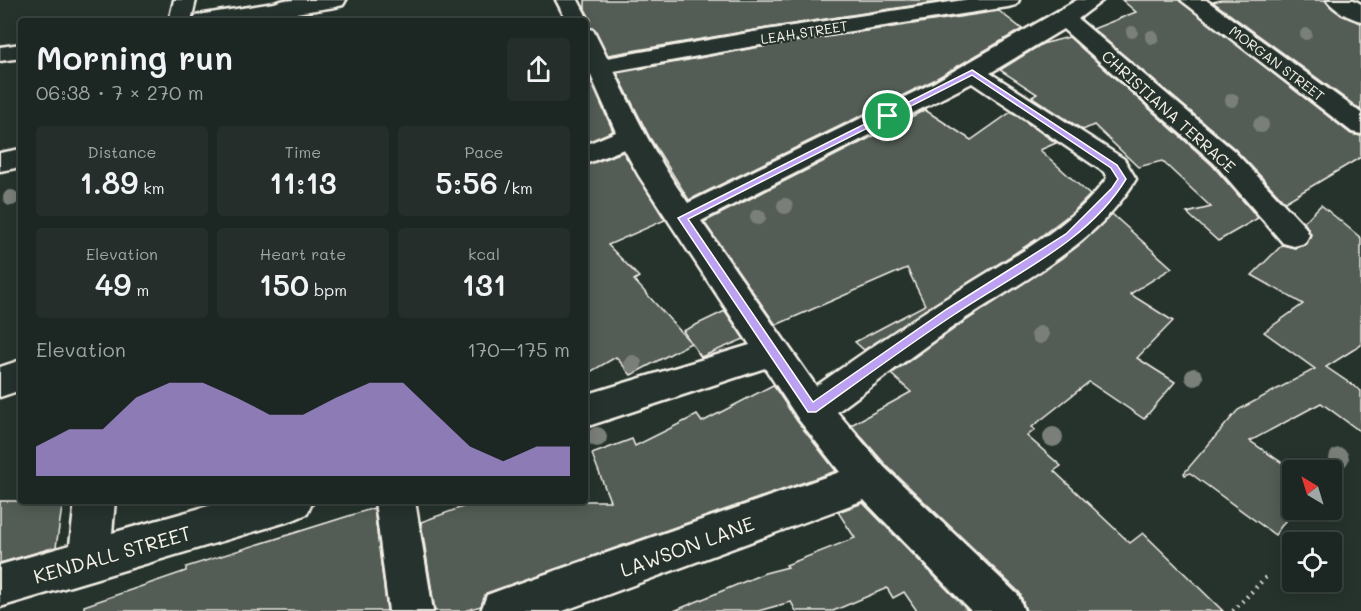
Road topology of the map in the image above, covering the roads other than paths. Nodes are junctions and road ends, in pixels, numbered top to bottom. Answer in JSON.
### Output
{"nodes":[{"id":1,"x":185,"y":0,"type":"edge"},
{"id":2,"x":336,"y":0,"type":"edge"},
{"id":3,"x":567,"y":0,"type":"edge"},
{"id":4,"x":1008,"y":0,"type":"edge"},
{"id":5,"x":1092,"y":0,"type":"edge"},
{"id":6,"x":1192,"y":0,"type":"edge"},
{"id":7,"x":1338,"y":0,"type":"edge"},
{"id":8,"x":286,"y":14,"type":"edge"},
{"id":9,"x":1361,"y":14,"type":"edge"},
{"id":10,"x":181,"y":18,"type":"edge"},
{"id":11,"x":239,"y":18,"type":"edge"},
{"id":12,"x":576,"y":18,"type":"edge"},
{"id":13,"x":1065,"y":19,"type":"junction"},
{"id":14,"x":588,"y":41,"type":"edge"},
{"id":15,"x":18,"y":51,"type":"edge"},
{"id":16,"x":0,"y":54,"type":"edge"},
{"id":17,"x":601,"y":66,"type":"junction"},
{"id":18,"x":972,"y":72,"type":"junction"},
{"id":19,"x":1361,"y":126,"type":"edge"},
{"id":20,"x":631,"y":136,"type":"junction"},
{"id":21,"x":588,"y":154,"type":"edge"},
{"id":22,"x":18,"y":159,"type":"edge"},
{"id":23,"x":0,"y":162,"type":"edge"},
{"id":24,"x":682,"y":218,"type":"junction"},
{"id":25,"x":1294,"y":235,"type":"dead end"},
{"id":26,"x":772,"y":352,"type":"junction"},
{"id":27,"x":18,"y":376,"type":"edge"},
{"id":28,"x":0,"y":382,"type":"edge"},
{"id":29,"x":812,"y":409,"type":"junction"},
{"id":30,"x":588,"y":410,"type":"edge"},
{"id":31,"x":870,"y":480,"type":"junction"},
{"id":32,"x":95,"y":504,"type":"edge"},
{"id":33,"x":283,"y":504,"type":"edge"},
{"id":34,"x":394,"y":504,"type":"edge"},
{"id":35,"x":89,"y":560,"type":"junction"},
{"id":36,"x":0,"y":586,"type":"edge"},
{"id":37,"x":411,"y":611,"type":"edge"},
{"id":38,"x":503,"y":611,"type":"edge"},
{"id":39,"x":1002,"y":611,"type":"edge"}],
"edges":[{"from":1,"to":10,"type":"street"},
{"from":2,"to":8,"type":"street"},
{"from":3,"to":12,"type":"street"},
{"from":4,"to":17,"type":"street","name":"LEAH STREET"},
{"from":5,"to":13,"type":"street"},
{"from":6,"to":19,"type":"street","name":"MORGAN STREET"},
{"from":7,"to":9,"type":"street"},
{"from":8,"to":11,"type":"street"},
{"from":13,"to":18,"type":"street"},
{"from":13,"to":25,"type":"street","name":"CHRISTIANA TERRACE"},
{"from":14,"to":17,"type":"street"},
{"from":15,"to":16,"type":"street"},
{"from":17,"to":20,"type":"street"},
{"from":18,"to":24,"type":"street"},
{"from":18,"to":29,"type":"street"},
{"from":20,"to":21,"type":"street"},
{"from":20,"to":24,"type":"street"},
{"from":22,"to":23,"type":"street"},
{"from":24,"to":26,"type":"street"},
{"from":26,"to":29,"type":"street"},
{"from":26,"to":30,"type":"street"},
{"from":27,"to":28,"type":"street"},
{"from":29,"to":31,"type":"street"},
{"from":31,"to":38,"type":"street","name":"LAWSON LANE"},
{"from":31,"to":39,"type":"street"},
{"from":32,"to":35,"type":"street"},
{"from":33,"to":35,"type":"street","name":"KENDALL STREET"},
{"from":34,"to":37,"type":"street"},
{"from":35,"to":36,"type":"street","name":"KENDALL STREET"}]}
